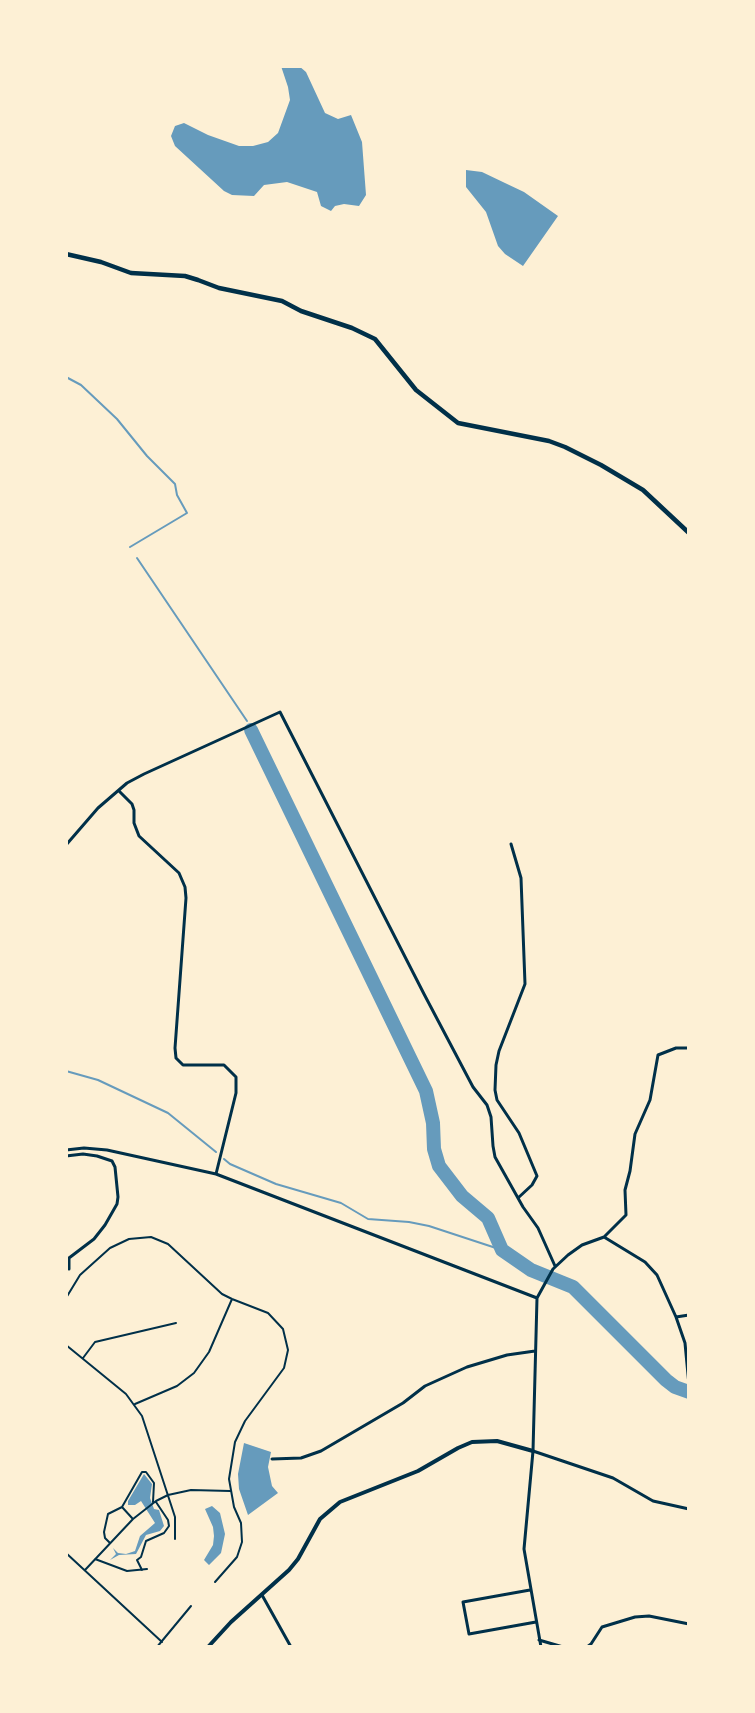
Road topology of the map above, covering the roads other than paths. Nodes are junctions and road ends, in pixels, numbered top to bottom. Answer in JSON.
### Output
{"nodes":[{"id":1,"x":66,"y":255,"type":"edge"},
{"id":2,"x":689,"y":533,"type":"edge"},
{"id":3,"x":119,"y":791,"type":"junction"},
{"id":4,"x":511,"y":844,"type":"dead end"},
{"id":5,"x":66,"y":845,"type":"edge"},
{"id":6,"x":689,"y":1048,"type":"edge"},
{"id":7,"x":66,"y":1150,"type":"edge"},
{"id":8,"x":66,"y":1156,"type":"edge"},
{"id":9,"x":216,"y":1174,"type":"junction"},
{"id":10,"x":518,"y":1198,"type":"junction"},
{"id":11,"x":604,"y":1237,"type":"junction"},
{"id":12,"x":554,"y":1268,"type":"junction"},
{"id":13,"x":69,"y":1269,"type":"dead end"},
{"id":14,"x":66,"y":1298,"type":"edge"},
{"id":15,"x":537,"y":1298,"type":"junction"},
{"id":16,"x":232,"y":1299,"type":"junction"},
{"id":17,"x":689,"y":1315,"type":"edge"},
{"id":18,"x":676,"y":1317,"type":"junction"},
{"id":19,"x":176,"y":1323,"type":"dead end"},
{"id":20,"x":687,"y":1343,"type":"edge"},
{"id":21,"x":66,"y":1345,"type":"edge"},
{"id":22,"x":535,"y":1351,"type":"junction"},
{"id":23,"x":82,"y":1358,"type":"junction"},
{"id":24,"x":689,"y":1385,"type":"edge"},
{"id":25,"x":135,"y":1404,"type":"junction"},
{"id":26,"x":533,"y":1451,"type":"junction"},
{"id":27,"x":272,"y":1459,"type":"dead end"},
{"id":28,"x":230,"y":1491,"type":"junction"},
{"id":29,"x":168,"y":1495,"type":"junction"},
{"id":30,"x":154,"y":1501,"type":"junction"},
{"id":31,"x":122,"y":1507,"type":"junction"},
{"id":32,"x":689,"y":1509,"type":"edge"},
{"id":33,"x":133,"y":1519,"type":"junction"},
{"id":34,"x":175,"y":1539,"type":"dead end"},
{"id":35,"x":110,"y":1543,"type":"junction"},
{"id":36,"x":66,"y":1553,"type":"edge"},
{"id":37,"x":95,"y":1559,"type":"junction"},
{"id":38,"x":147,"y":1569,"type":"dead end"},
{"id":39,"x":85,"y":1570,"type":"junction"},
{"id":40,"x":142,"y":1570,"type":"junction"},
{"id":41,"x":214,"y":1582,"type":"dead end"},
{"id":42,"x":530,"y":1590,"type":"junction"},
{"id":43,"x":262,"y":1595,"type":"junction"},
{"id":44,"x":191,"y":1606,"type":"dead end"},
{"id":45,"x":536,"y":1622,"type":"junction"},
{"id":46,"x":689,"y":1624,"type":"edge"},
{"id":47,"x":539,"y":1640,"type":"junction"},
{"id":48,"x":162,"y":1642,"type":"junction"},
{"id":49,"x":157,"y":1647,"type":"edge"},
{"id":50,"x":208,"y":1647,"type":"edge"},
{"id":51,"x":291,"y":1647,"type":"edge"},
{"id":52,"x":541,"y":1647,"type":"edge"},
{"id":53,"x":563,"y":1647,"type":"edge"},
{"id":54,"x":587,"y":1647,"type":"edge"}],
"edges":[{"from":1,"to":2,"type":"main road"},
{"from":3,"to":5,"type":"street"},
{"from":3,"to":9,"type":"street"},
{"from":3,"to":10,"type":"street"},
{"from":4,"to":10,"type":"street"},
{"from":6,"to":11,"type":"street"},
{"from":7,"to":9,"type":"street"},
{"from":8,"to":13,"type":"street"},
{"from":9,"to":15,"type":"street"},
{"from":10,"to":12,"type":"street"},
{"from":11,"to":12,"type":"street"},
{"from":11,"to":18,"type":"street"},
{"from":12,"to":15,"type":"street"},
{"from":14,"to":16,"type":"street"},
{"from":15,"to":22,"type":"street"},
{"from":16,"to":25,"type":"street"},
{"from":16,"to":28,"type":"street"},
{"from":17,"to":18,"type":"street"},
{"from":18,"to":20,"type":"street"},
{"from":19,"to":23,"type":"street"},
{"from":20,"to":24,"type":"street"},
{"from":21,"to":23,"type":"street"},
{"from":22,"to":26,"type":"street"},
{"from":22,"to":27,"type":"street"},
{"from":23,"to":25,"type":"street"},
{"from":25,"to":29,"type":"street"},
{"from":26,"to":32,"type":"street"},
{"from":26,"to":42,"type":"street"},
{"from":26,"to":43,"type":"street"},
{"from":28,"to":29,"type":"street"},
{"from":28,"to":41,"type":"street"},
{"from":29,"to":30,"type":"street"},
{"from":29,"to":34,"type":"street"},
{"from":30,"to":31,"type":"street"},
{"from":30,"to":33,"type":"street"},
{"from":30,"to":40,"type":"street"},
{"from":31,"to":33,"type":"street"},
{"from":31,"to":35,"type":"street"},
{"from":33,"to":35,"type":"street"},
{"from":35,"to":37,"type":"street"},
{"from":36,"to":39,"type":"street"},
{"from":37,"to":39,"type":"street"},
{"from":37,"to":40,"type":"street"},
{"from":38,"to":40,"type":"street"},
{"from":39,"to":48,"type":"street"},
{"from":42,"to":45,"type":"street"},
{"from":42,"to":45,"type":"street"},
{"from":43,"to":50,"type":"street"},
{"from":43,"to":51,"type":"street"},
{"from":44,"to":48,"type":"street"},
{"from":45,"to":47,"type":"street"},
{"from":46,"to":54,"type":"street"},
{"from":47,"to":52,"type":"street"},
{"from":47,"to":53,"type":"street"},
{"from":48,"to":49,"type":"street"}]}
